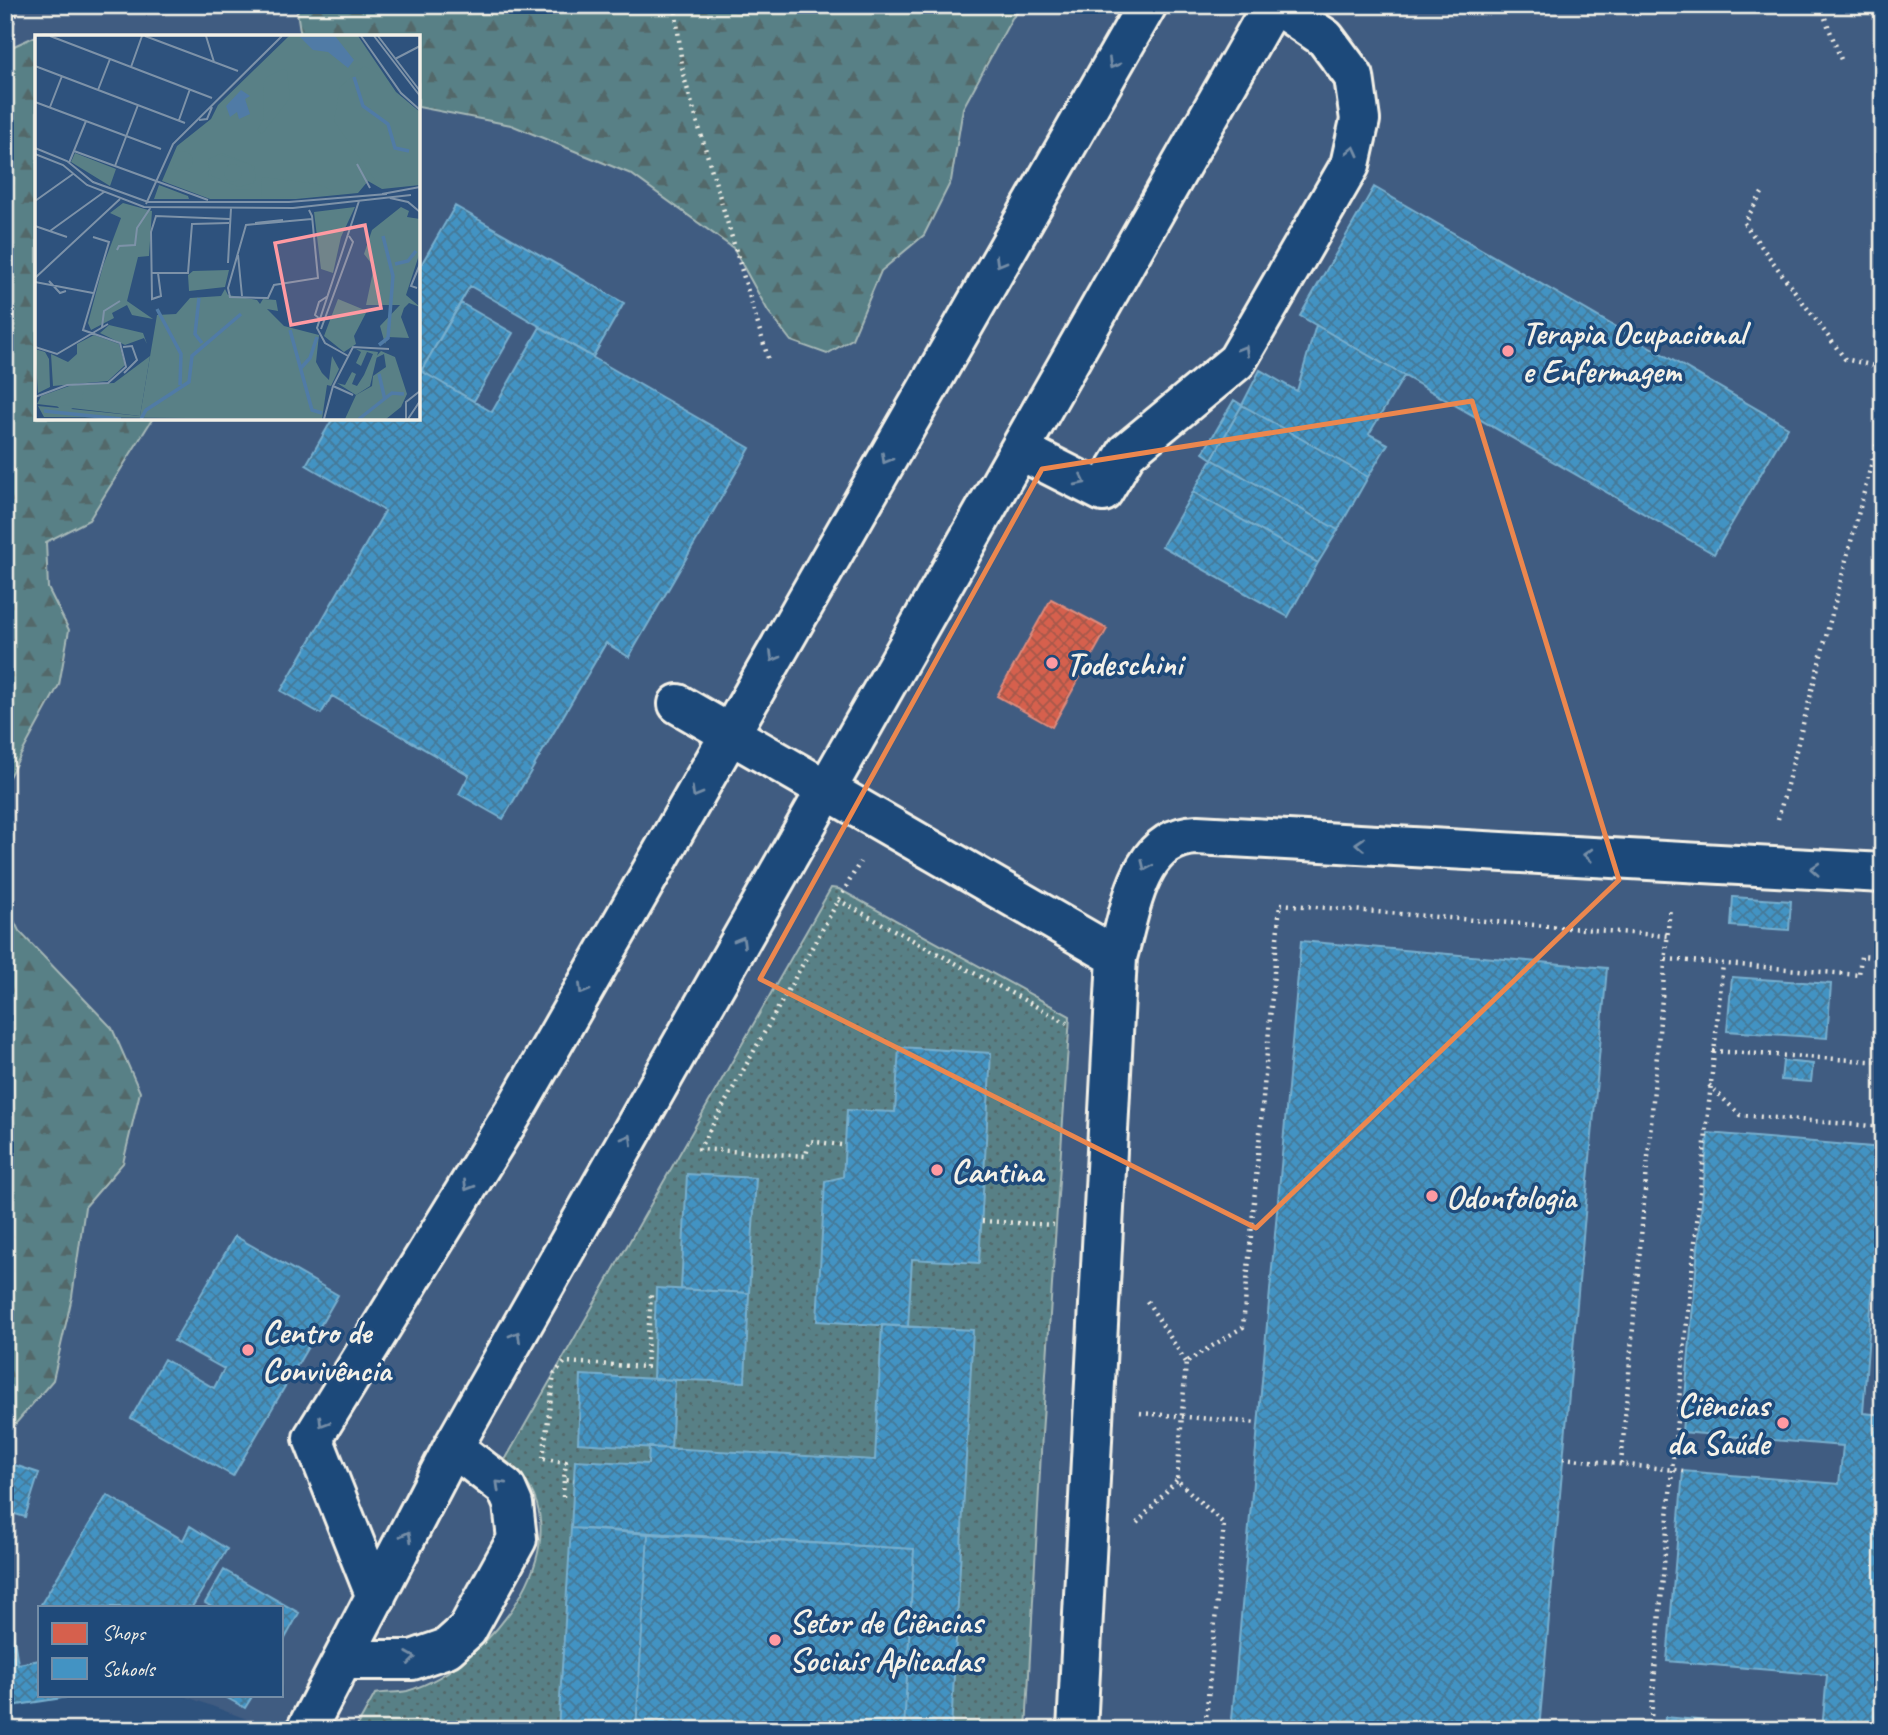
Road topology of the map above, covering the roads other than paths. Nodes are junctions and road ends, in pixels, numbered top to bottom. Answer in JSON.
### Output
{"nodes":[{"id":1,"x":1147,"y":5,"type":"edge"},
{"id":2,"x":1274,"y":5,"type":"edge"},
{"id":3,"x":1020,"y":450,"type":"junction"},
{"id":4,"x":678,"y":704,"type":"dead end"},
{"id":5,"x":730,"y":734,"type":"junction"},
{"id":6,"x":827,"y":790,"type":"junction"},
{"id":7,"x":1883,"y":873,"type":"edge"},
{"id":8,"x":1117,"y":957,"type":"junction"},
{"id":9,"x":453,"y":1447,"type":"junction"},
{"id":10,"x":376,"y":1597,"type":"junction"},
{"id":11,"x":343,"y":1660,"type":"junction"},
{"id":12,"x":306,"y":1730,"type":"edge"},
{"id":13,"x":1077,"y":1730,"type":"edge"}],
"edges":[{"from":1,"to":5,"type":"lane","one_way":true},
{"from":2,"to":3,"type":"lane"},
{"from":3,"to":2,"type":"lane","one_way":true},
{"from":3,"to":6,"type":"lane"},
{"from":4,"to":5,"type":"lane"},
{"from":5,"to":6,"type":"lane"},
{"from":5,"to":10,"type":"lane","one_way":true},
{"from":6,"to":8,"type":"lane"},
{"from":9,"to":6,"type":"lane","one_way":true},
{"from":7,"to":8,"type":"lane","one_way":true},
{"from":8,"to":13,"type":"lane"},
{"from":10,"to":9,"type":"lane","one_way":true},
{"from":11,"to":9,"type":"lane","one_way":true},
{"from":10,"to":11,"type":"lane"},
{"from":11,"to":12,"type":"lane"}]}
